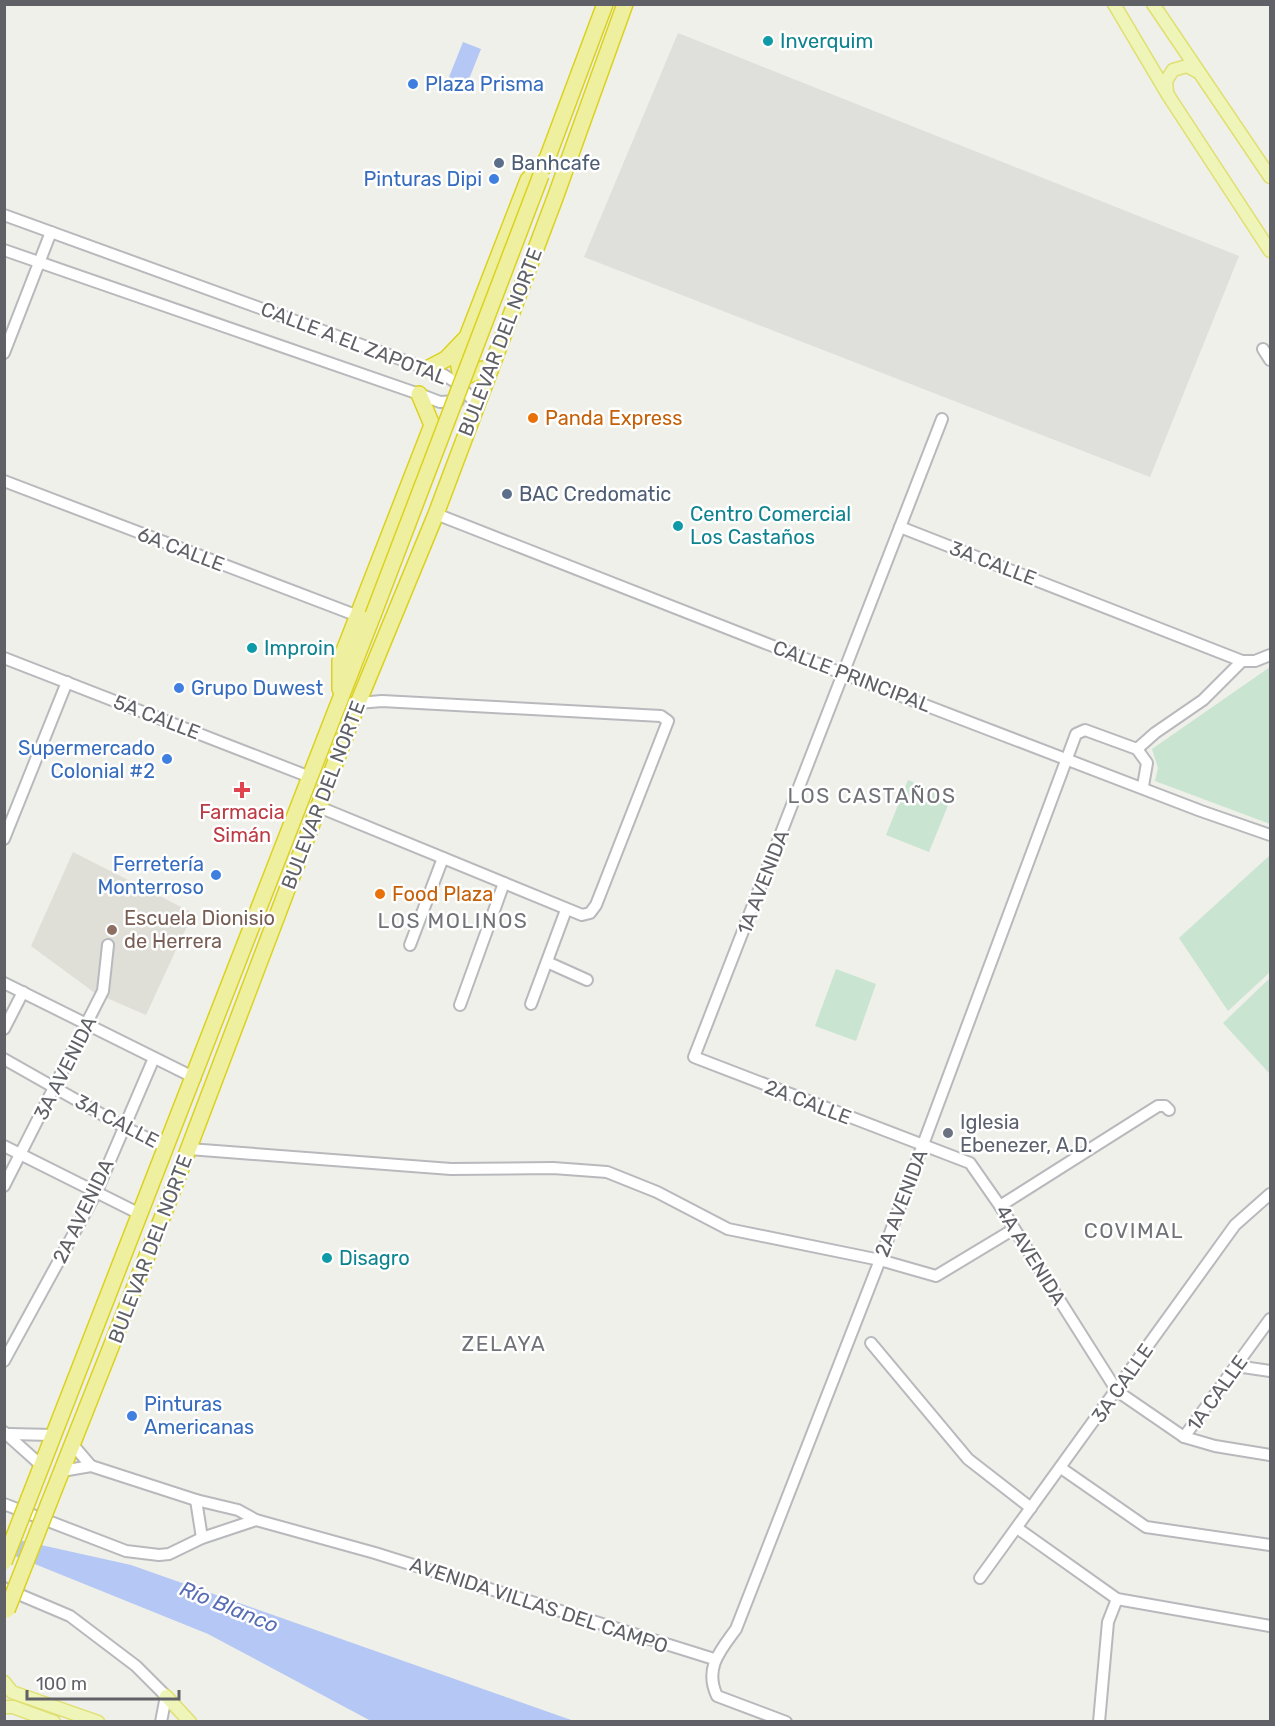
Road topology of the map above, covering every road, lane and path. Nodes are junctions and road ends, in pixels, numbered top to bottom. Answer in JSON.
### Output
{"nodes":[{"id":1,"x":605,"y":4,"type":"edge"},
{"id":2,"x":625,"y":4,"type":"edge"},
{"id":3,"x":1114,"y":4,"type":"edge"},
{"id":4,"x":1153,"y":4,"type":"edge"},
{"id":5,"x":1199,"y":73,"type":"junction"},
{"id":6,"x":1168,"y":95,"type":"junction"},
{"id":7,"x":548,"y":158,"type":"junction"},
{"id":8,"x":1270,"y":177,"type":"edge"},
{"id":9,"x":551,"y":207,"type":"junction"},
{"id":10,"x":4,"y":215,"type":"edge"},
{"id":11,"x":51,"y":232,"type":"junction"},
{"id":12,"x":4,"y":250,"type":"edge"},
{"id":13,"x":1270,"y":251,"type":"edge"},
{"id":14,"x":40,"y":262,"type":"junction"},
{"id":15,"x":1263,"y":349,"type":"dead end"},
{"id":16,"x":456,"y":351,"type":"junction"},
{"id":17,"x":4,"y":353,"type":"edge"},
{"id":18,"x":1270,"y":360,"type":"edge"},
{"id":19,"x":427,"y":369,"type":"junction"},
{"id":20,"x":483,"y":369,"type":"junction"},
{"id":21,"x":419,"y":394,"type":"junction"},
{"id":22,"x":471,"y":398,"type":"junction"},
{"id":23,"x":942,"y":419,"type":"dead end"},
{"id":24,"x":460,"y":424,"type":"junction"},
{"id":25,"x":432,"y":425,"type":"junction"},
{"id":26,"x":4,"y":481,"type":"edge"},
{"id":27,"x":436,"y":514,"type":"junction"},
{"id":28,"x":900,"y":527,"type":"junction"},
{"id":29,"x":365,"y":616,"type":"junction"},
{"id":30,"x":382,"y":644,"type":"junction"},
{"id":31,"x":1270,"y":656,"type":"edge"},
{"id":32,"x":4,"y":658,"type":"edge"},
{"id":33,"x":1242,"y":660,"type":"junction"},
{"id":34,"x":844,"y":674,"type":"junction"},
{"id":35,"x":67,"y":682,"type":"junction"},
{"id":36,"x":358,"y":703,"type":"junction"},
{"id":37,"x":1137,"y":749,"type":"junction"},
{"id":38,"x":1068,"y":759,"type":"junction"},
{"id":39,"x":310,"y":777,"type":"junction"},
{"id":40,"x":1143,"y":786,"type":"junction"},
{"id":41,"x":319,"y":807,"type":"junction"},
{"id":42,"x":1270,"y":835,"type":"edge"},
{"id":43,"x":4,"y":839,"type":"edge"},
{"id":44,"x":443,"y":858,"type":"junction"},
{"id":45,"x":504,"y":883,"type":"junction"},
{"id":46,"x":566,"y":910,"type":"junction"},
{"id":47,"x":108,"y":945,"type":"dead end"},
{"id":48,"x":410,"y":945,"type":"dead end"},
{"id":49,"x":547,"y":962,"type":"junction"},
{"id":50,"x":587,"y":981,"type":"dead end"},
{"id":51,"x":4,"y":983,"type":"edge"},
{"id":52,"x":23,"y":992,"type":"junction"},
{"id":53,"x":531,"y":1004,"type":"dead end"},
{"id":54,"x":460,"y":1005,"type":"dead end"},
{"id":55,"x":87,"y":1024,"type":"junction"},
{"id":56,"x":4,"y":1029,"type":"edge"},
{"id":57,"x":694,"y":1057,"type":"joint"},
{"id":58,"x":154,"y":1058,"type":"junction"},
{"id":59,"x":4,"y":1059,"type":"edge"},
{"id":60,"x":195,"y":1078,"type":"junction"},
{"id":61,"x":55,"y":1088,"type":"junction"},
{"id":62,"x":1169,"y":1110,"type":"dead end"},
{"id":63,"x":123,"y":1127,"type":"junction"},
{"id":64,"x":4,"y":1146,"type":"edge"},
{"id":65,"x":923,"y":1146,"type":"junction"},
{"id":66,"x":166,"y":1147,"type":"junction"},
{"id":67,"x":189,"y":1149,"type":"junction"},
{"id":68,"x":21,"y":1155,"type":"junction"},
{"id":69,"x":4,"y":1186,"type":"edge"},
{"id":70,"x":96,"y":1193,"type":"junction"},
{"id":71,"x":1270,"y":1194,"type":"edge"},
{"id":72,"x":1000,"y":1206,"type":"junction"},
{"id":73,"x":140,"y":1214,"type":"junction"},
{"id":74,"x":1014,"y":1229,"type":"junction"},
{"id":75,"x":880,"y":1260,"type":"junction"},
{"id":76,"x":1270,"y":1319,"type":"edge"},
{"id":77,"x":871,"y":1342,"type":"dead end"},
{"id":78,"x":4,"y":1361,"type":"edge"},
{"id":79,"x":1236,"y":1366,"type":"junction"},
{"id":80,"x":1270,"y":1371,"type":"edge"},
{"id":81,"x":1117,"y":1391,"type":"junction"},
{"id":82,"x":7,"y":1433,"type":"edge"},
{"id":83,"x":53,"y":1436,"type":"junction"},
{"id":84,"x":1184,"y":1437,"type":"junction"},
{"id":85,"x":73,"y":1445,"type":"junction"},
{"id":86,"x":1270,"y":1455,"type":"edge"},
{"id":87,"x":42,"y":1466,"type":"junction"},
{"id":88,"x":91,"y":1467,"type":"junction"},
{"id":89,"x":1060,"y":1468,"type":"junction"},
{"id":90,"x":62,"y":1471,"type":"junction"},
{"id":91,"x":196,"y":1500,"type":"junction"},
{"id":92,"x":4,"y":1504,"type":"edge"},
{"id":93,"x":1030,"y":1508,"type":"junction"},
{"id":94,"x":256,"y":1520,"type":"junction"},
{"id":95,"x":1017,"y":1528,"type":"junction"},
{"id":96,"x":202,"y":1538,"type":"junction"},
{"id":97,"x":1270,"y":1545,"type":"edge"},
{"id":98,"x":4,"y":1562,"type":"edge"},
{"id":99,"x":980,"y":1578,"type":"dead end"},
{"id":100,"x":4,"y":1588,"type":"edge"},
{"id":101,"x":1117,"y":1599,"type":"junction"},
{"id":102,"x":6,"y":1614,"type":"edge"},
{"id":103,"x":1270,"y":1626,"type":"edge"},
{"id":104,"x":714,"y":1659,"type":"junction"},
{"id":105,"x":4,"y":1682,"type":"edge"},
{"id":106,"x":166,"y":1696,"type":"junction"},
{"id":107,"x":4,"y":1707,"type":"edge"},
{"id":108,"x":54,"y":1722,"type":"edge"},
{"id":109,"x":98,"y":1722,"type":"edge"},
{"id":110,"x":161,"y":1722,"type":"edge"},
{"id":111,"x":190,"y":1722,"type":"edge"},
{"id":112,"x":786,"y":1722,"type":"edge"},
{"id":113,"x":1099,"y":1722,"type":"edge"}],
"edges":[{"from":1,"to":7,"type":"highway","name":"BULEVAR DEL NORTE"},
{"from":2,"to":9,"type":"highway","name":"BULEVAR DEL NORTE"},
{"from":3,"to":6,"type":"main road"},
{"from":4,"to":5,"type":"main road"},
{"from":5,"to":6,"type":"main road"},
{"from":5,"to":8,"type":"main road"},
{"from":6,"to":13,"type":"main road"},
{"from":7,"to":16,"type":"highway"},
{"from":7,"to":29,"type":"highway","name":"BULEVAR DEL NORTE","bridge":true},
{"from":9,"to":20,"type":"highway"},
{"from":9,"to":27,"type":"highway","name":"BULEVAR DEL NORTE"},
{"from":10,"to":11,"type":"street","name":"CALLE A EL ZAPOTAL"},
{"from":11,"to":14,"type":"street"},
{"from":11,"to":19,"type":"street","name":"CALLE A EL ZAPOTAL"},
{"from":12,"to":14,"type":"street","name":"CALLE A EL ZAPOTAL"},
{"from":14,"to":17,"type":"street"},
{"from":14,"to":21,"type":"street","name":"CALLE A EL ZAPOTAL"},
{"from":15,"to":18,"type":"street"},
{"from":16,"to":19,"type":"highway"},
{"from":16,"to":20,"type":"highway"},
{"from":19,"to":22,"type":"street","name":"CALLE A EL ZAPOTAL"},
{"from":20,"to":22,"type":"highway"},
{"from":21,"to":22,"type":"street","name":"CALLE A EL ZAPOTAL"},
{"from":21,"to":25,"type":"highway"},
{"from":22,"to":24,"type":"highway"},
{"from":23,"to":28,"type":"street","name":"1A AVENIDA"},
{"from":24,"to":25,"type":"highway"},
{"from":24,"to":30,"type":"highway"},
{"from":25,"to":29,"type":"highway"},
{"from":26,"to":29,"type":"street","name":"6A CALLE"},
{"from":27,"to":30,"type":"highway","name":"BULEVAR DEL NORTE"},
{"from":27,"to":34,"type":"street","name":"CALLE PRINCIPAL"},
{"from":28,"to":33,"type":"street","name":"3A CALLE"},
{"from":28,"to":34,"type":"street","name":"1A AVENIDA"},
{"from":29,"to":39,"type":"highway","name":"BULEVAR DEL NORTE"},
{"from":30,"to":36,"type":"highway","name":"BULEVAR DEL NORTE"},
{"from":31,"to":33,"type":"street","name":"3A CALLE"},
{"from":32,"to":35,"type":"street","name":"5A CALLE"},
{"from":33,"to":37,"type":"street"},
{"from":34,"to":38,"type":"street","name":"CALLE PRINCIPAL"},
{"from":34,"to":57,"type":"street","name":"1A AVENIDA"},
{"from":35,"to":39,"type":"street","name":"5A CALLE"},
{"from":35,"to":43,"type":"street"},
{"from":36,"to":41,"type":"highway","name":"BULEVAR DEL NORTE"},
{"from":36,"to":46,"type":"street"},
{"from":37,"to":38,"type":"street","name":"2A AVENIDA"},
{"from":37,"to":40,"type":"street"},
{"from":38,"to":40,"type":"street","name":"CALLE PRINCIPAL"},
{"from":38,"to":65,"type":"street","name":"2A AVENIDA"},
{"from":39,"to":60,"type":"highway","name":"BULEVAR DEL NORTE"},
{"from":40,"to":42,"type":"street","name":"CALLE PRINCIPAL"},
{"from":41,"to":44,"type":"street"},
{"from":41,"to":67,"type":"highway","name":"BULEVAR DEL NORTE"},
{"from":44,"to":45,"type":"street"},
{"from":44,"to":48,"type":"street"},
{"from":45,"to":46,"type":"street"},
{"from":45,"to":54,"type":"street"},
{"from":46,"to":49,"type":"street"},
{"from":47,"to":55,"type":"street","name":"3A AVENIDA"},
{"from":49,"to":50,"type":"street"},
{"from":49,"to":53,"type":"street"},
{"from":51,"to":52,"type":"street"},
{"from":52,"to":55,"type":"street"},
{"from":52,"to":56,"type":"street"},
{"from":55,"to":58,"type":"street"},
{"from":55,"to":61,"type":"street","name":"3A AVENIDA"},
{"from":57,"to":65,"type":"street","name":"2A CALLE"},
{"from":58,"to":60,"type":"street"},
{"from":58,"to":63,"type":"street","name":"2A AVENIDA"},
{"from":59,"to":61,"type":"street","name":"3A CALLE"},
{"from":60,"to":66,"type":"highway","name":"BULEVAR DEL NORTE"},
{"from":61,"to":63,"type":"street","name":"3A CALLE"},
{"from":61,"to":68,"type":"street","name":"3A AVENIDA"},
{"from":62,"to":72,"type":"street"},
{"from":63,"to":66,"type":"street","name":"3A CALLE"},
{"from":63,"to":70,"type":"street","name":"2A AVENIDA"},
{"from":64,"to":68,"type":"street"},
{"from":65,"to":72,"type":"street","name":"4A AVENIDA"},
{"from":65,"to":75,"type":"street","name":"2A AVENIDA"},
{"from":66,"to":73,"type":"highway","name":"BULEVAR DEL NORTE"},
{"from":67,"to":75,"type":"street"},
{"from":67,"to":85,"type":"highway","name":"BULEVAR DEL NORTE"},
{"from":68,"to":69,"type":"street","name":"3A AVENIDA"},
{"from":68,"to":70,"type":"street"},
{"from":70,"to":73,"type":"street"},
{"from":70,"to":78,"type":"street","name":"2A AVENIDA"},
{"from":71,"to":81,"type":"street","name":"3A CALLE"},
{"from":72,"to":74,"type":"street","name":"4A AVENIDA"},
{"from":73,"to":83,"type":"highway","name":"BULEVAR DEL NORTE"},
{"from":74,"to":75,"type":"street"},
{"from":74,"to":81,"type":"street","name":"4A AVENIDA"},
{"from":75,"to":104,"type":"street","name":"2A AVENIDA"},
{"from":76,"to":79,"type":"street","name":"1A CALLE"},
{"from":77,"to":93,"type":"street"},
{"from":79,"to":80,"type":"street"},
{"from":79,"to":84,"type":"street","name":"1A CALLE"},
{"from":81,"to":84,"type":"street"},
{"from":81,"to":89,"type":"street","name":"3A CALLE"},
{"from":82,"to":83,"type":"street"},
{"from":82,"to":87,"type":"street"},
{"from":83,"to":87,"type":"highway","name":"BULEVAR DEL NORTE"},
{"from":84,"to":86,"type":"street"},
{"from":85,"to":88,"type":"street"},
{"from":85,"to":90,"type":"highway","name":"BULEVAR DEL NORTE"},
{"from":87,"to":98,"type":"highway","name":"BULEVAR DEL NORTE","bridge":true},
{"from":88,"to":90,"type":"street","name":"AVENIDA VILLAS DEL CAMPO"},
{"from":88,"to":91,"type":"street","name":"AVENIDA VILLAS DEL CAMPO"},
{"from":89,"to":93,"type":"street","name":"3A CALLE"},
{"from":89,"to":97,"type":"street"},
{"from":90,"to":102,"type":"highway","name":"BULEVAR DEL NORTE","bridge":true},
{"from":91,"to":94,"type":"street","name":"AVENIDA VILLAS DEL CAMPO"},
{"from":91,"to":96,"type":"street"},
{"from":92,"to":96,"type":"street"},
{"from":93,"to":95,"type":"street","name":"3A CALLE"},
{"from":94,"to":96,"type":"street"},
{"from":94,"to":104,"type":"street","name":"AVENIDA VILLAS DEL CAMPO"},
{"from":95,"to":99,"type":"street","name":"3A CALLE"},
{"from":95,"to":101,"type":"street"},
{"from":100,"to":106,"type":"street"},
{"from":101,"to":103,"type":"street"},
{"from":101,"to":113,"type":"street"},
{"from":104,"to":112,"type":"street"},
{"from":105,"to":109,"type":"main road"},
{"from":106,"to":110,"type":"street"},
{"from":106,"to":111,"type":"main road"},
{"from":107,"to":108,"type":"main road"}]}
